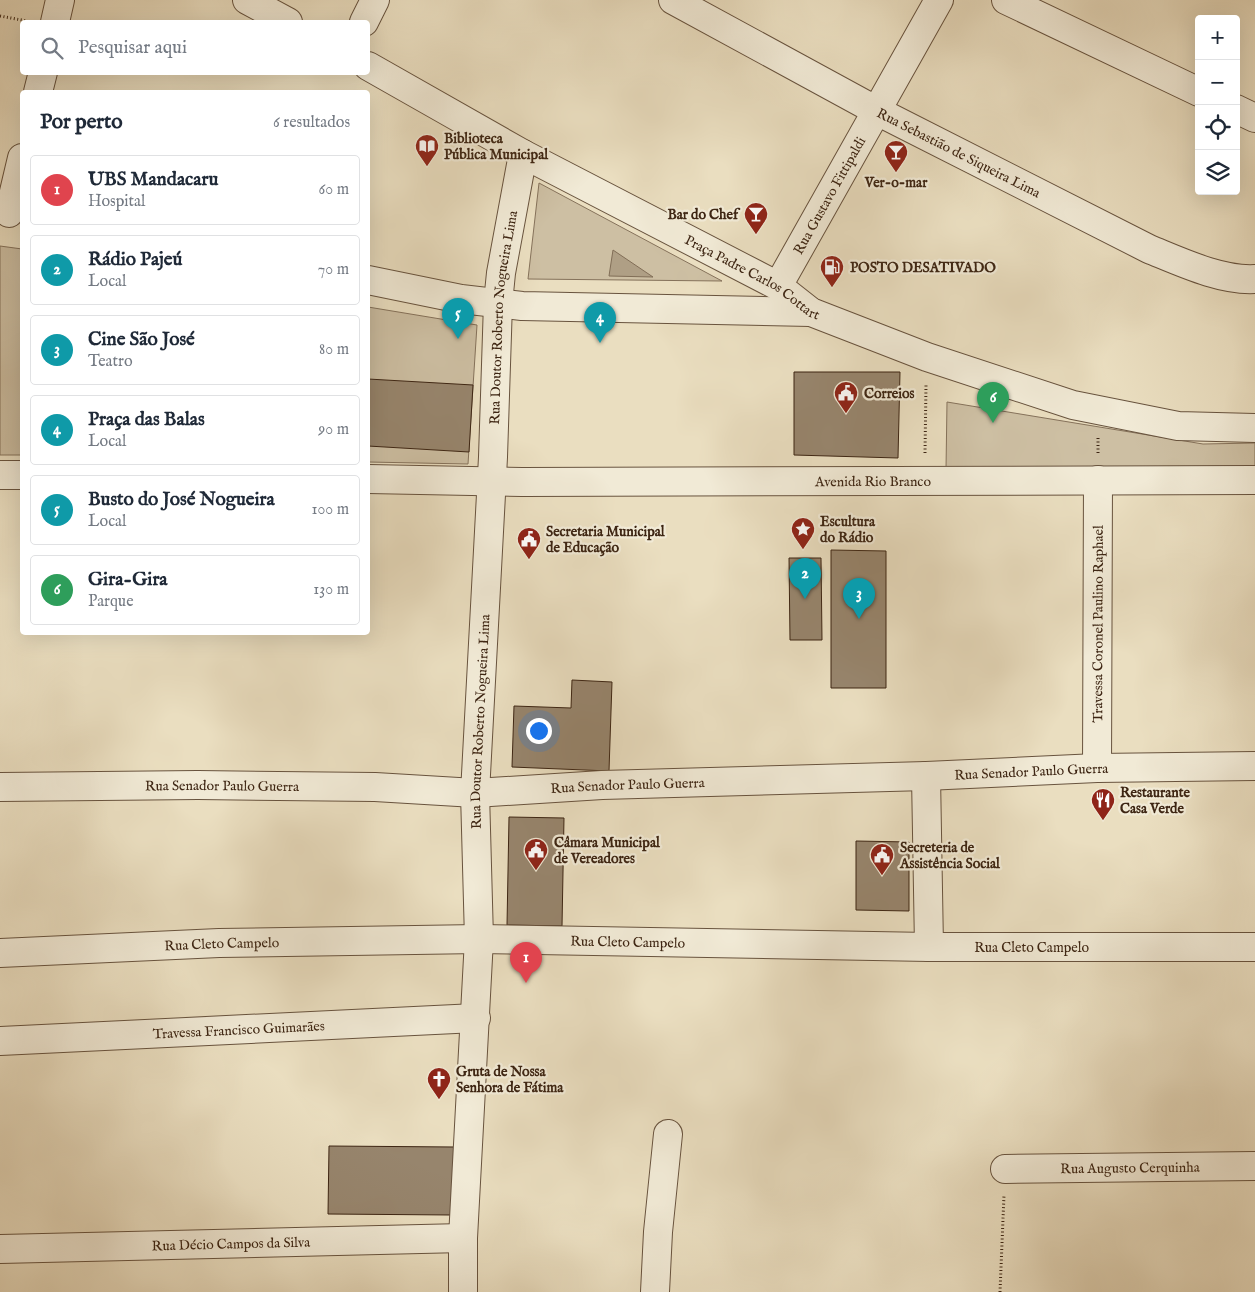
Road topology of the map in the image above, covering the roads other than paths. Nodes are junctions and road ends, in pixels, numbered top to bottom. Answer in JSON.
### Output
{"nodes":[{"id":1,"x":60,"y":0,"type":"edge"},
{"id":2,"x":247,"y":0,"type":"edge"},
{"id":3,"x":375,"y":0,"type":"edge"},
{"id":4,"x":673,"y":0,"type":"edge"},
{"id":5,"x":939,"y":0,"type":"edge"},
{"id":6,"x":1006,"y":0,"type":"edge"},
{"id":7,"x":55,"y":20,"type":"edge"},
{"id":8,"x":284,"y":20,"type":"edge"},
{"id":9,"x":365,"y":20,"type":"edge"},
{"id":10,"x":370,"y":67,"type":"edge"},
{"id":11,"x":42,"y":75,"type":"edge"},
{"id":12,"x":38,"y":90,"type":"edge"},
{"id":13,"x":1195,"y":90,"type":"edge"},
{"id":14,"x":877,"y":111,"type":"junction"},
{"id":15,"x":1240,"y":111,"type":"edge"},
{"id":16,"x":1255,"y":118,"type":"edge"},
{"id":17,"x":523,"y":154,"type":"junction"},
{"id":18,"x":20,"y":168,"type":"edge"},
{"id":19,"x":11,"y":214,"type":"edge"},
{"id":20,"x":1255,"y":279,"type":"edge"},
{"id":21,"x":370,"y":280,"type":"edge"},
{"id":22,"x":778,"y":286,"type":"junction"},
{"id":23,"x":498,"y":303,"type":"junction"},
{"id":24,"x":811,"y":312,"type":"junction"},
{"id":25,"x":1255,"y":428,"type":"edge"},
{"id":26,"x":0,"y":475,"type":"edge"},
{"id":27,"x":20,"y":475,"type":"edge"},
{"id":28,"x":370,"y":479,"type":"edge"},
{"id":29,"x":1098,"y":480,"type":"junction"},
{"id":30,"x":1255,"y":480,"type":"edge"},
{"id":31,"x":491,"y":482,"type":"junction"},
{"id":32,"x":1255,"y":766,"type":"edge"},
{"id":33,"x":1097,"y":768,"type":"junction"},
{"id":34,"x":926,"y":776,"type":"junction"},
{"id":35,"x":0,"y":787,"type":"edge"},
{"id":36,"x":475,"y":792,"type":"junction"},
{"id":37,"x":479,"y":939,"type":"junction"},
{"id":38,"x":929,"y":947,"type":"junction"},
{"id":39,"x":1255,"y":947,"type":"edge"},
{"id":40,"x":0,"y":953,"type":"edge"},
{"id":41,"x":476,"y":1018,"type":"junction"},
{"id":42,"x":0,"y":1041,"type":"edge"},
{"id":43,"x":668,"y":1134,"type":"dead end"},
{"id":44,"x":1255,"y":1166,"type":"edge"},
{"id":45,"x":1005,"y":1169,"type":"road end"},
{"id":46,"x":463,"y":1238,"type":"junction"},
{"id":47,"x":0,"y":1248,"type":"edge"},
{"id":48,"x":464,"y":1292,"type":"edge"},
{"id":49,"x":655,"y":1292,"type":"edge"}],
"edges":[{"from":1,"to":7,"type":"street"},
{"from":2,"to":8,"type":"street"},
{"from":3,"to":9,"type":"street"},
{"from":4,"to":14,"type":"street","name":"Rua Sebastião de Siqueira Lima"},
{"from":5,"to":14,"type":"street","name":"Rua Gustavo Fittipaldi"},
{"from":6,"to":13,"type":"street"},
{"from":10,"to":17,"type":"street","name":"Praça Padre Carlos Cottart"},
{"from":11,"to":12,"type":"street"},
{"from":14,"to":20,"type":"street","name":"Rua Sebastião de Siqueira Lima"},
{"from":14,"to":22,"type":"street","name":"Rua Gustavo Fittipaldi"},
{"from":15,"to":16,"type":"street"},
{"from":17,"to":22,"type":"street","name":"Praça Padre Carlos Cottart"},
{"from":17,"to":23,"type":"street","name":"Rua Doutor Roberto Nogueira Lima"},
{"from":18,"to":19,"type":"street"},
{"from":21,"to":23,"type":"street","name":"Praça Padre Carlos Cottart"},
{"from":22,"to":24,"type":"street","name":"Praça Padre Carlos Cottart"},
{"from":23,"to":24,"type":"street","name":"Praça Padre Carlos Cottart"},
{"from":23,"to":31,"type":"street","name":"Rua Doutor Roberto Nogueira Lima"},
{"from":24,"to":25,"type":"street"},
{"from":26,"to":27,"type":"street"},
{"from":28,"to":31,"type":"street","name":"Avenida Rio Branco"},
{"from":29,"to":30,"type":"street","name":"Avenida Rio Branco"},
{"from":29,"to":31,"type":"street","name":"Avenida Rio Branco"},
{"from":29,"to":33,"type":"street","name":"Travessa Coronel Paulino Raphael"},
{"from":31,"to":36,"type":"street","name":"Rua Doutor Roberto Nogueira Lima"},
{"from":32,"to":33,"type":"street","name":"Rua Senador Paulo Guerra"},
{"from":33,"to":34,"type":"street","name":"Rua Senador Paulo Guerra"},
{"from":34,"to":36,"type":"street","name":"Rua Senador Paulo Guerra"},
{"from":34,"to":38,"type":"street"},
{"from":35,"to":36,"type":"street","name":"Rua Senador Paulo Guerra"},
{"from":36,"to":37,"type":"street","name":"Rua Doutor Roberto Nogueira Lima"},
{"from":37,"to":38,"type":"street","name":"Rua Cleto Campelo"},
{"from":37,"to":40,"type":"street","name":"Rua Cleto Campelo"},
{"from":37,"to":41,"type":"street","name":"Rua Doutor Roberto Nogueira Lima"},
{"from":38,"to":39,"type":"street","name":"Rua Cleto Campelo"},
{"from":41,"to":42,"type":"street","name":"Travessa Francisco Guimarães"},
{"from":41,"to":46,"type":"street","name":"Rua Doutor Roberto Nogueira Lima"},
{"from":43,"to":49,"type":"street"},
{"from":44,"to":45,"type":"street","name":"Rua Augusto Cerquinha"},
{"from":46,"to":47,"type":"street","name":"Rua Décio Campos da Silva"},
{"from":46,"to":48,"type":"street","name":"Rua Doutor Roberto Nogueira Lima"}]}
